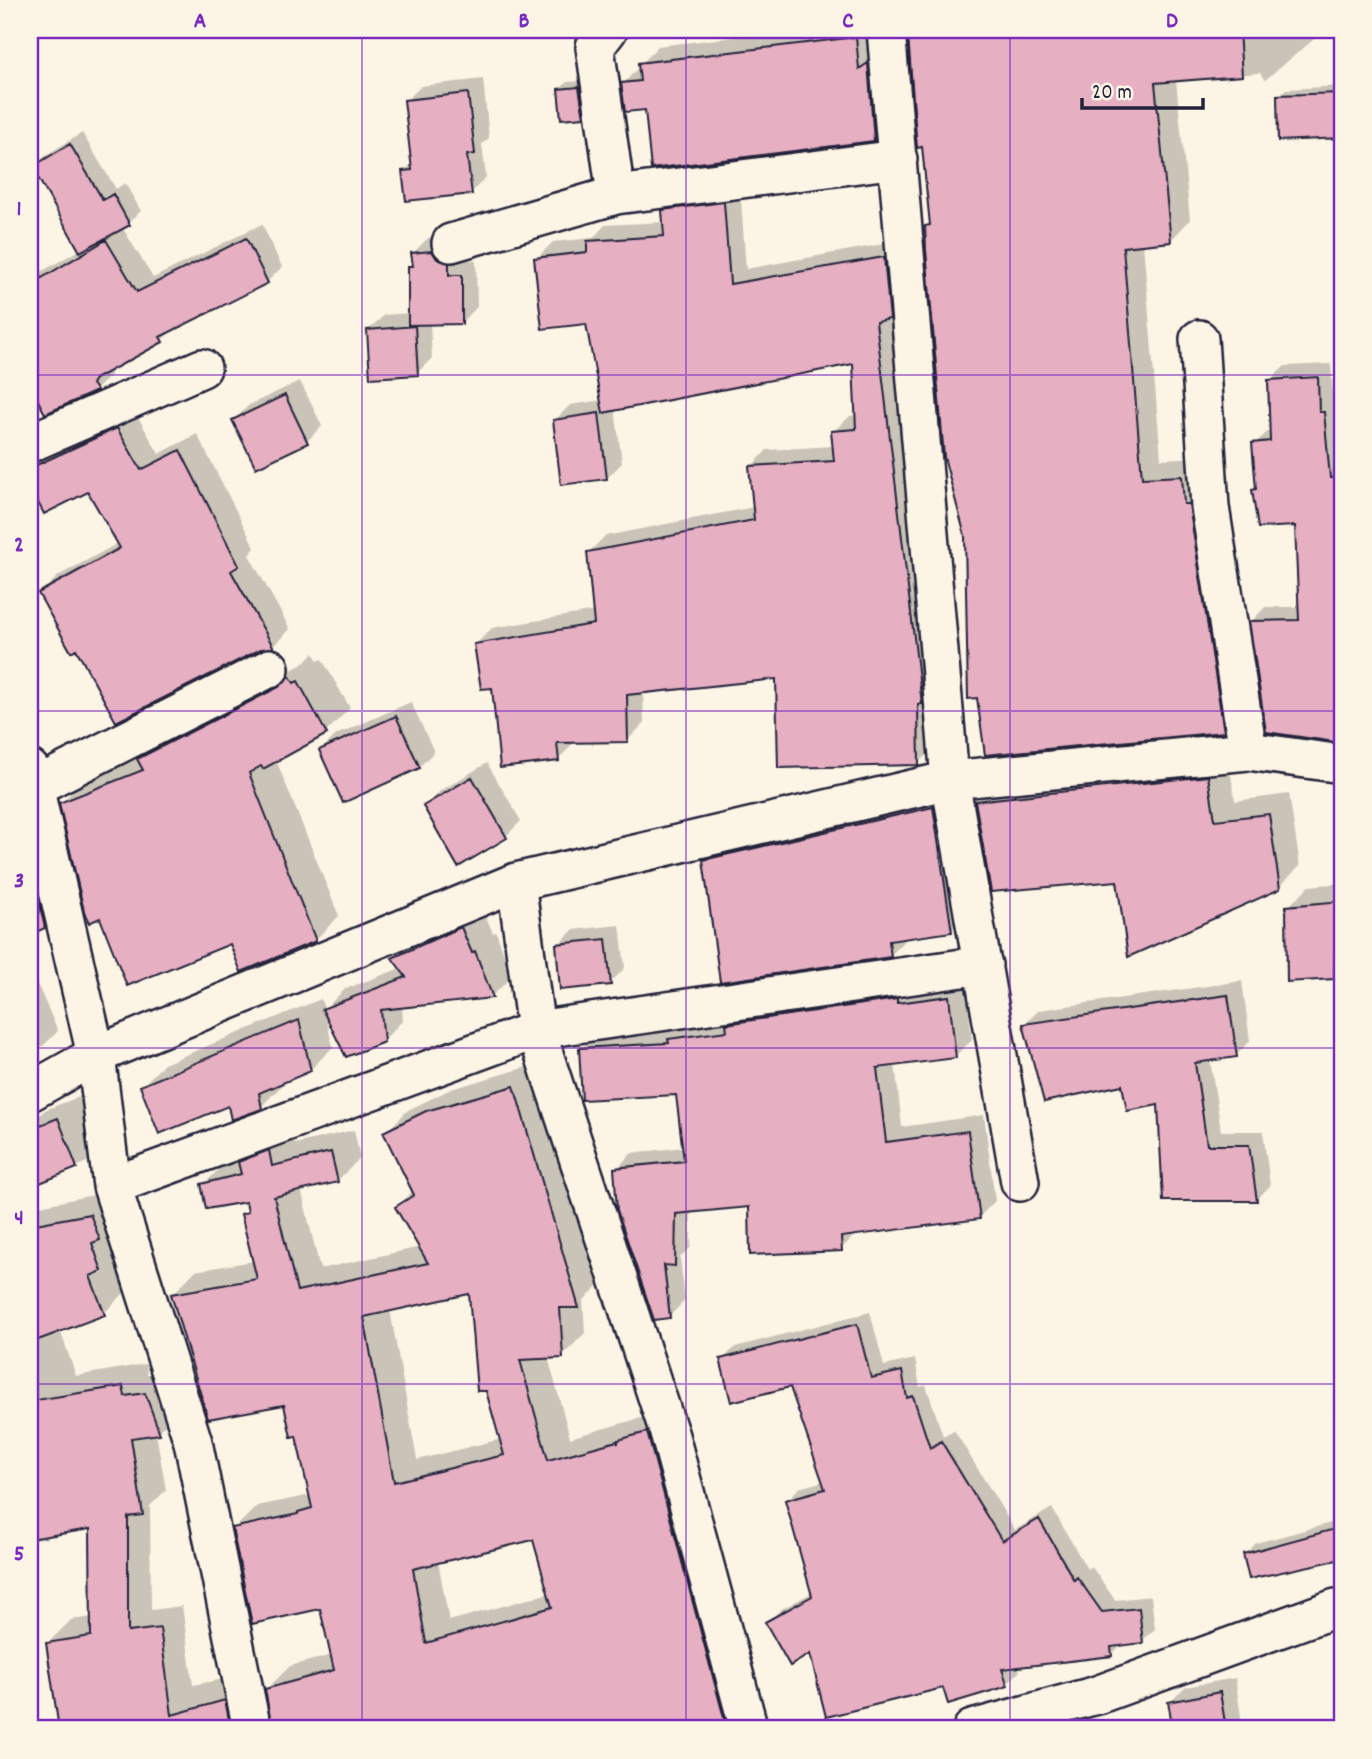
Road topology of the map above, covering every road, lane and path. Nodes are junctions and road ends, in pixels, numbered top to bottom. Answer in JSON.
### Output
{"nodes":[{"id":1,"x":608,"y":30,"type":"edge"},
{"id":2,"x":886,"y":30,"type":"edge"},
{"id":3,"x":898,"y":159,"type":"junction"},
{"id":4,"x":616,"y":195,"type":"junction"},
{"id":5,"x":451,"y":243,"type":"dead end"},
{"id":6,"x":1199,"y":339,"type":"dead end"},
{"id":7,"x":201,"y":368,"type":"dead end"},
{"id":8,"x":30,"y":443,"type":"edge"},
{"id":9,"x":270,"y":668,"type":"dead end"},
{"id":10,"x":1248,"y":751,"type":"junction"},
{"id":11,"x":1342,"y":764,"type":"edge"},
{"id":12,"x":950,"y":780,"type":"junction"},
{"id":13,"x":32,"y":781,"type":"edge"},
{"id":14,"x":516,"y":882,"type":"junction"},
{"id":15,"x":983,"y":965,"type":"junction"},
{"id":16,"x":536,"y":1030,"type":"junction"},
{"id":17,"x":96,"y":1055,"type":"junction"},
{"id":18,"x":30,"y":1092,"type":"edge"},
{"id":19,"x":1020,"y":1182,"type":"dead end"},
{"id":20,"x":112,"y":1186,"type":"junction"},
{"id":21,"x":1342,"y":1609,"type":"edge"},
{"id":22,"x":252,"y":1729,"type":"edge"},
{"id":23,"x":749,"y":1729,"type":"edge"},
{"id":24,"x":972,"y":1729,"type":"edge"}],
"edges":[{"from":1,"to":4,"type":"street"},
{"from":2,"to":3,"type":"street"},
{"from":3,"to":4,"type":"street"},
{"from":3,"to":12,"type":"street"},
{"from":4,"to":5,"type":"street"},
{"from":6,"to":10,"type":"street"},
{"from":7,"to":8,"type":"street"},
{"from":9,"to":13,"type":"street"},
{"from":10,"to":11,"type":"street"},
{"from":10,"to":12,"type":"street"},
{"from":12,"to":14,"type":"street"},
{"from":12,"to":15,"type":"street"},
{"from":13,"to":17,"type":"street"},
{"from":14,"to":16,"type":"street"},
{"from":14,"to":17,"type":"street"},
{"from":15,"to":16,"type":"street"},
{"from":15,"to":19,"type":"street"},
{"from":16,"to":20,"type":"street"},
{"from":16,"to":23,"type":"street"},
{"from":17,"to":18,"type":"street"},
{"from":17,"to":20,"type":"street"},
{"from":20,"to":22,"type":"street"},
{"from":21,"to":24,"type":"street"}]}
